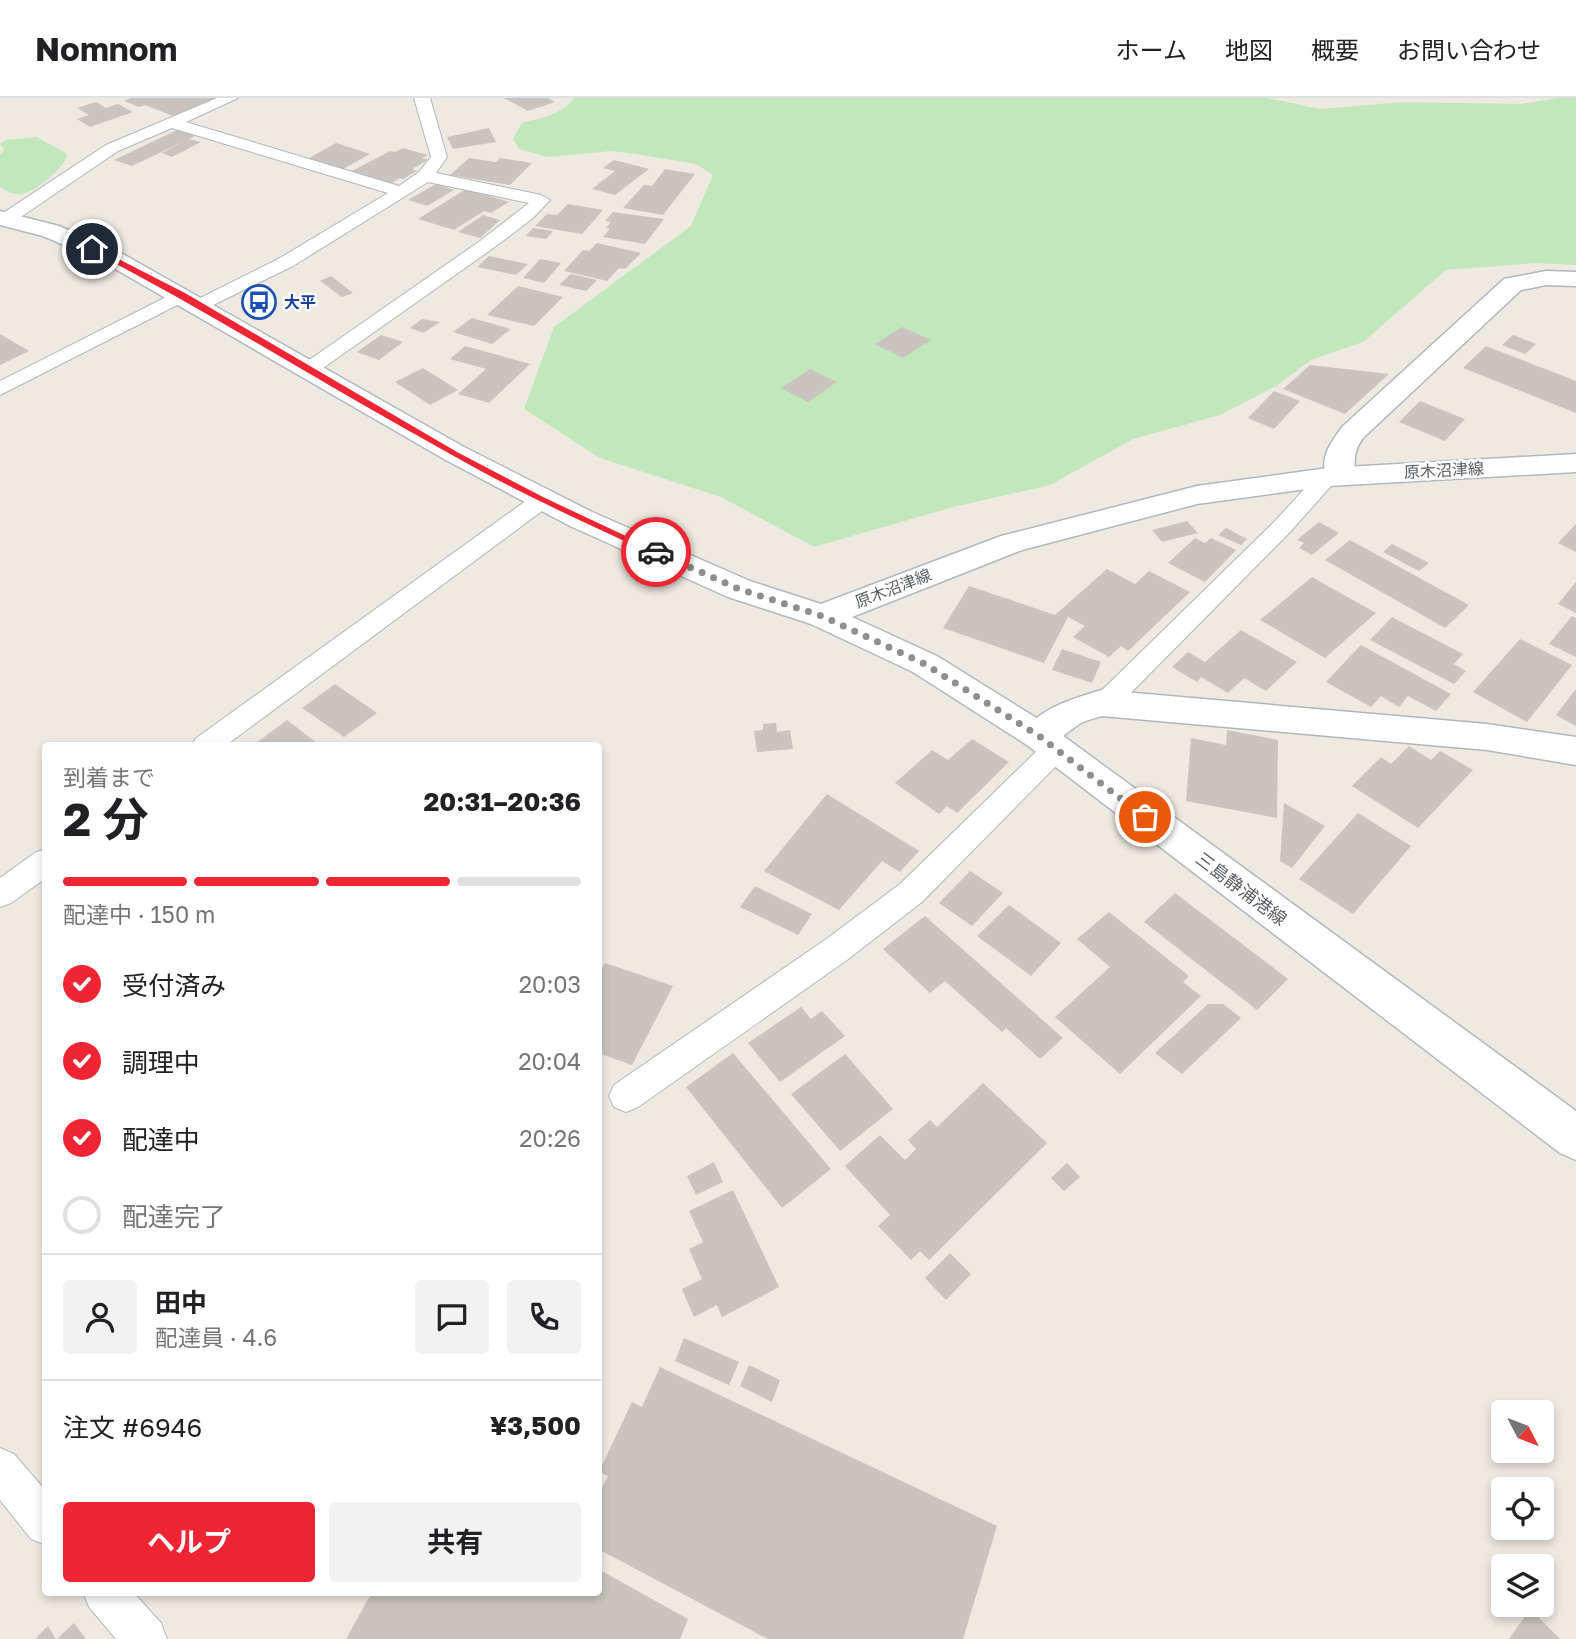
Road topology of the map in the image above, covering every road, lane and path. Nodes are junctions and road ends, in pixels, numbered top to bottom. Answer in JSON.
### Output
{"nodes":[{"id":1,"x":230,"y":98,"type":"edge"},
{"id":2,"x":422,"y":98,"type":"edge"},
{"id":3,"x":171,"y":123,"type":"junction"},
{"id":4,"x":425,"y":176,"type":"junction"},
{"id":5,"x":402,"y":192,"type":"junction"},
{"id":6,"x":3,"y":218,"type":"edge"},
{"id":7,"x":1576,"y":279,"type":"edge"},
{"id":8,"x":190,"y":300,"type":"junction"},
{"id":9,"x":309,"y":369,"type":"junction"},
{"id":10,"x":0,"y":389,"type":"edge"},
{"id":11,"x":1576,"y":463,"type":"edge"},
{"id":12,"x":1334,"y":476,"type":"junction"},
{"id":13,"x":542,"y":500,"type":"junction"},
{"id":14,"x":822,"y":616,"type":"junction"},
{"id":15,"x":1105,"y":703,"type":"junction"},
{"id":16,"x":210,"y":742,"type":"edge"},
{"id":17,"x":1047,"y":743,"type":"junction"},
{"id":18,"x":1576,"y":751,"type":"edge"},
{"id":19,"x":42,"y":864,"type":"edge"},
{"id":20,"x":0,"y":894,"type":"edge"},
{"id":21,"x":626,"y":1096,"type":"dead end"},
{"id":22,"x":1576,"y":1138,"type":"edge"},
{"id":23,"x":0,"y":1468,"type":"edge"},
{"id":24,"x":42,"y":1519,"type":"edge"},
{"id":25,"x":107,"y":1596,"type":"edge"},
{"id":26,"x":145,"y":1639,"type":"edge"}],
"edges":[{"from":1,"to":3,"type":"lane"},
{"from":2,"to":4,"type":"lane"},
{"from":3,"to":5,"type":"lane"},
{"from":3,"to":6,"type":"lane"},
{"from":4,"to":5,"type":"lane"},
{"from":4,"to":9,"type":"lane"},
{"from":5,"to":8,"type":"lane"},
{"from":6,"to":8,"type":"main road"},
{"from":7,"to":12,"type":"main road"},
{"from":8,"to":9,"type":"main road"},
{"from":8,"to":10,"type":"lane"},
{"from":9,"to":13,"type":"main road"},
{"from":11,"to":12,"type":"main road","name":"原木沼津線"},
{"from":12,"to":14,"type":"main road","name":"原木沼津線"},
{"from":12,"to":15,"type":"lane"},
{"from":13,"to":14,"type":"main road"},
{"from":13,"to":16,"type":"lane"},
{"from":14,"to":17,"type":"main road","name":"三島静浦港線"},
{"from":15,"to":17,"type":"main road"},
{"from":15,"to":18,"type":"main road"},
{"from":17,"to":21,"type":"lane"},
{"from":17,"to":22,"type":"main road","name":"三島静浦港線"},
{"from":19,"to":20,"type":"lane"},
{"from":23,"to":24,"type":"lane"},
{"from":25,"to":26,"type":"lane"}]}
